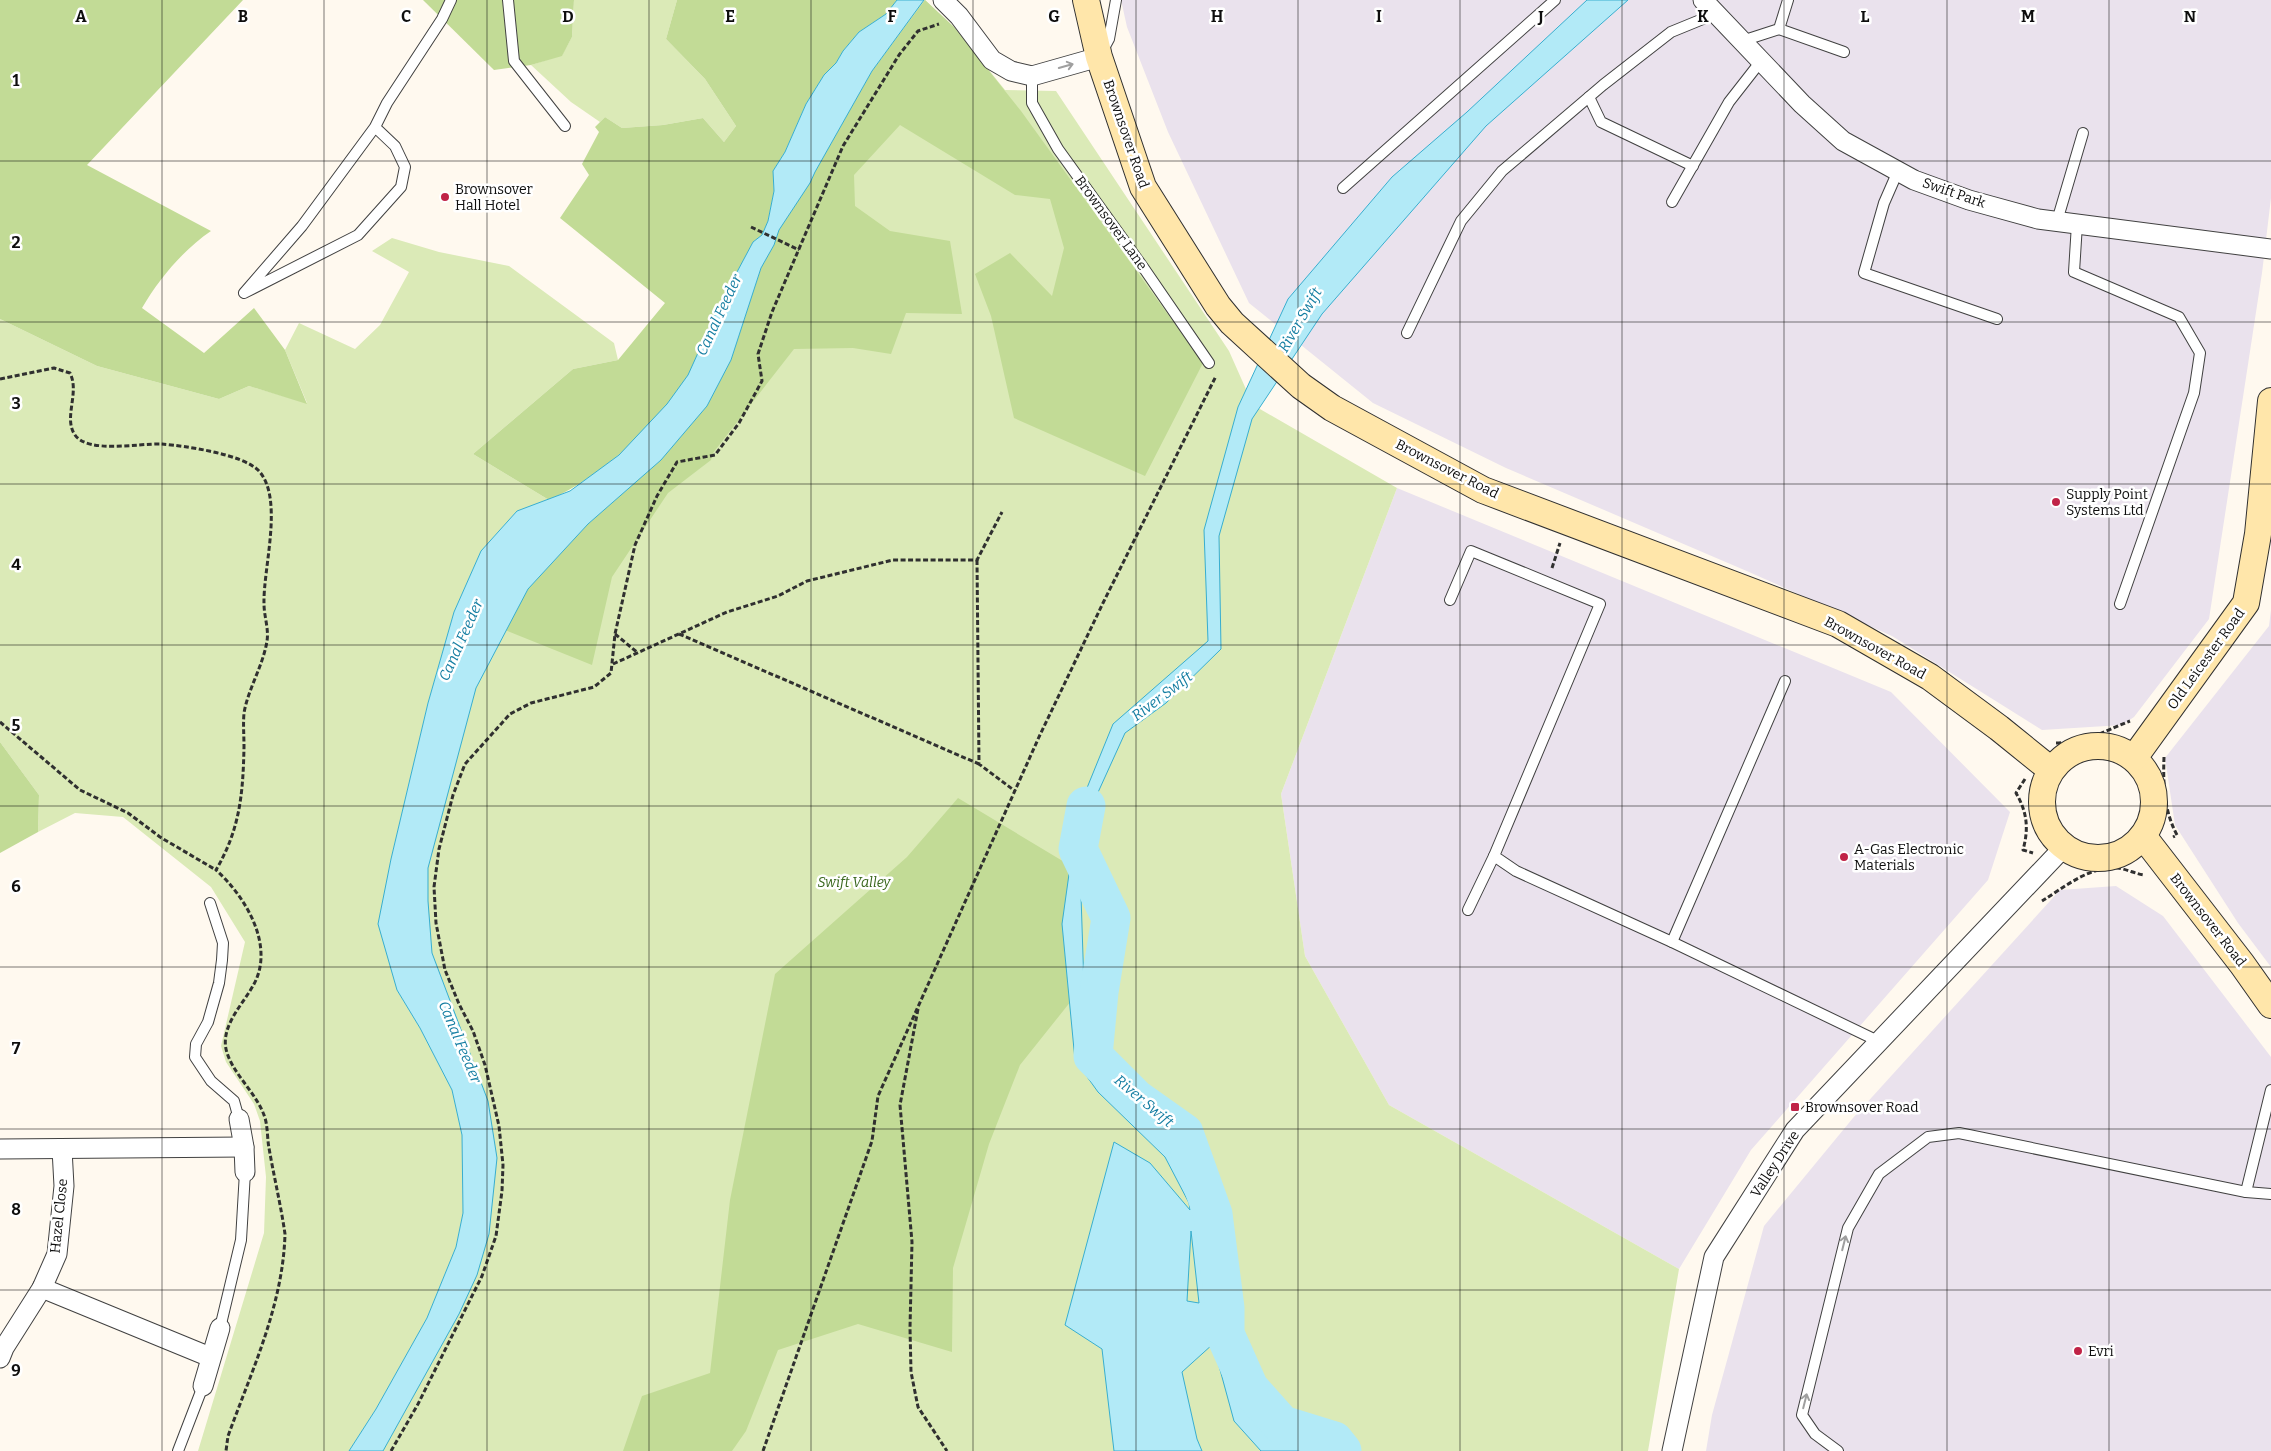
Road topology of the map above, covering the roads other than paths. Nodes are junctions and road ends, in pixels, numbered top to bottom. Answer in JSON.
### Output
{"nodes":[{"id":1,"x":451,"y":0,"type":"edge"},
{"id":2,"x":508,"y":0,"type":"edge"},
{"id":3,"x":943,"y":0,"type":"edge"},
{"id":4,"x":1086,"y":0,"type":"edge"},
{"id":5,"x":1116,"y":0,"type":"edge"},
{"id":6,"x":1555,"y":0,"type":"edge"},
{"id":7,"x":1788,"y":0,"type":"edge"},
{"id":8,"x":1710,"y":7,"type":"edge"},
{"id":9,"x":1779,"y":29,"type":"junction"},
{"id":10,"x":1742,"y":42,"type":"junction"},
{"id":11,"x":1844,"y":52,"type":"dead end"},
{"id":12,"x":1099,"y":57,"type":"junction"},
{"id":13,"x":1761,"y":61,"type":"junction"},
{"id":14,"x":1032,"y":76,"type":"junction"},
{"id":15,"x":1589,"y":97,"type":"junction"},
{"id":16,"x":565,"y":126,"type":"dead end"},
{"id":17,"x":375,"y":127,"type":"junction"},
{"id":18,"x":2083,"y":133,"type":"dead end"},
{"id":19,"x":1693,"y":166,"type":"junction"},
{"id":20,"x":1898,"y":171,"type":"junction"},
{"id":21,"x":1343,"y":188,"type":"dead end"},
{"id":22,"x":1672,"y":202,"type":"dead end"},
{"id":23,"x":2057,"y":222,"type":"junction"},
{"id":24,"x":2076,"y":224,"type":"junction"},
{"id":25,"x":2271,"y":249,"type":"edge"},
{"id":26,"x":1997,"y":320,"type":"dead end"},
{"id":27,"x":1407,"y":333,"type":"dead end"},
{"id":28,"x":1209,"y":363,"type":"road end"},
{"id":29,"x":2271,"y":401,"type":"edge"},
{"id":30,"x":1450,"y":600,"type":"dead end"},
{"id":31,"x":2120,"y":604,"type":"dead end"},
{"id":32,"x":1785,"y":680,"type":"dead end"},
{"id":33,"x":2134,"y":758,"type":"junction"},
{"id":34,"x":2051,"y":770,"type":"junction"},
{"id":35,"x":2143,"y":836,"type":"junction"},
{"id":36,"x":2064,"y":847,"type":"junction"},
{"id":37,"x":1494,"y":856,"type":"junction"},
{"id":38,"x":210,"y":903,"type":"dead end"},
{"id":39,"x":1468,"y":910,"type":"dead end"},
{"id":40,"x":1672,"y":942,"type":"junction"},
{"id":41,"x":2271,"y":1005,"type":"edge"},
{"id":42,"x":1880,"y":1042,"type":"junction"},
{"id":43,"x":2271,"y":1090,"type":"edge"},
{"id":44,"x":239,"y":1119,"type":"joint"},
{"id":45,"x":244,"y":1147,"type":"junction"},
{"id":46,"x":0,"y":1149,"type":"edge"},
{"id":47,"x":62,"y":1149,"type":"junction"},
{"id":48,"x":245,"y":1172,"type":"joint"},
{"id":49,"x":2246,"y":1192,"type":"junction"},
{"id":50,"x":2271,"y":1194,"type":"edge"},
{"id":51,"x":42,"y":1288,"type":"junction"},
{"id":52,"x":220,"y":1328,"type":"joint"},
{"id":53,"x":210,"y":1357,"type":"junction"},
{"id":54,"x":0,"y":1358,"type":"edge"},
{"id":55,"x":203,"y":1386,"type":"joint"},
{"id":56,"x":178,"y":1451,"type":"edge"},
{"id":57,"x":1672,"y":1451,"type":"edge"},
{"id":58,"x":1838,"y":1451,"type":"edge"}],
"edges":[{"from":1,"to":17,"type":"lane"},
{"from":2,"to":16,"type":"lane"},
{"from":3,"to":14,"type":"street"},
{"from":4,"to":12,"type":"street","name":"Brownsover Road"},
{"from":5,"to":12,"type":"lane"},
{"from":6,"to":21,"type":"lane"},
{"from":7,"to":9,"type":"lane"},
{"from":8,"to":10,"type":"street","name":"Swift Park"},
{"from":8,"to":15,"type":"lane"},
{"from":9,"to":10,"type":"lane"},
{"from":9,"to":11,"type":"lane"},
{"from":10,"to":13,"type":"street","name":"Swift Park"},
{"from":14,"to":12,"type":"street","one_way":true},
{"from":12,"to":34,"type":"street","name":"Brownsover Road"},
{"from":13,"to":19,"type":"lane"},
{"from":13,"to":20,"type":"street","name":"Swift Park"},
{"from":14,"to":28,"type":"lane","name":"Brownsover Lane"},
{"from":15,"to":19,"type":"lane"},
{"from":15,"to":27,"type":"lane"},
{"from":17,"to":17,"type":"lane"},
{"from":18,"to":23,"type":"lane"},
{"from":19,"to":22,"type":"lane"},
{"from":20,"to":23,"type":"street","name":"Swift Park"},
{"from":20,"to":26,"type":"lane"},
{"from":23,"to":24,"type":"street","name":"Swift Park"},
{"from":24,"to":25,"type":"street","name":"Swift Park"},
{"from":24,"to":31,"type":"lane"},
{"from":29,"to":33,"type":"street","name":"Old Leicester Road"},
{"from":30,"to":37,"type":"lane"},
{"from":32,"to":40,"type":"lane"},
{"from":33,"to":34,"type":"street"},
{"from":33,"to":35,"type":"street"},
{"from":34,"to":36,"type":"street"},
{"from":35,"to":36,"type":"street"},
{"from":35,"to":41,"type":"street","name":"Brownsover Road"},
{"from":36,"to":42,"type":"street","name":"Valley Drive"},
{"from":37,"to":39,"type":"lane"},
{"from":37,"to":40,"type":"lane"},
{"from":38,"to":44,"type":"lane"},
{"from":40,"to":42,"type":"lane"},
{"from":42,"to":57,"type":"street","name":"Valley Drive"},
{"from":43,"to":49,"type":"lane"},
{"from":44,"to":45,"type":"street"},
{"from":45,"to":47,"type":"street"},
{"from":45,"to":48,"type":"street"},
{"from":46,"to":47,"type":"street"},
{"from":47,"to":51,"type":"street","name":"Hazel Close"},
{"from":48,"to":52,"type":"lane"},
{"from":49,"to":50,"type":"lane"},
{"from":58,"to":49,"type":"lane","one_way":true},
{"from":51,"to":53,"type":"street"},
{"from":51,"to":54,"type":"street","name":"Hazel Close"},
{"from":52,"to":53,"type":"street"},
{"from":53,"to":55,"type":"street"},
{"from":55,"to":56,"type":"lane"}]}
